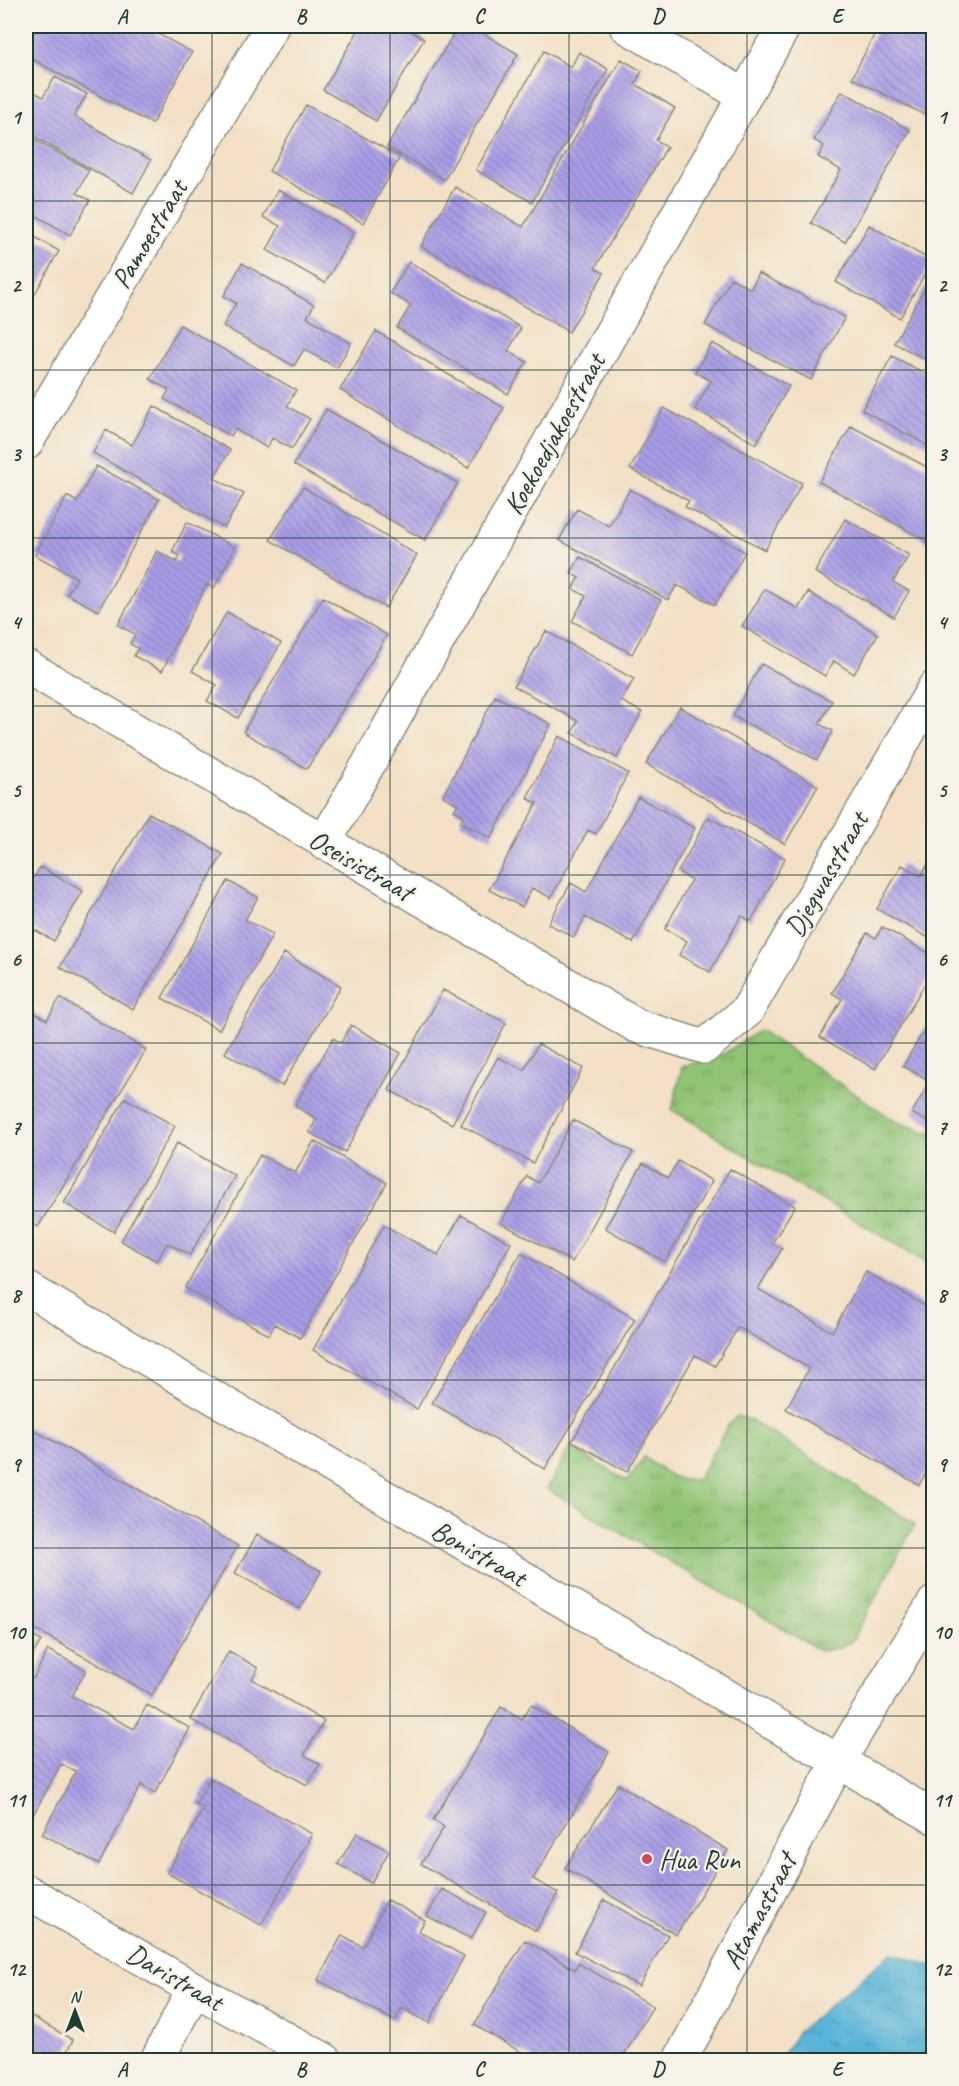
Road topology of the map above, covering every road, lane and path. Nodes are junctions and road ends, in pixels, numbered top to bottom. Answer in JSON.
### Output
{"nodes":[{"id":1,"x":272,"y":26,"type":"edge"},
{"id":2,"x":626,"y":26,"type":"edge"},
{"id":3,"x":784,"y":26,"type":"edge"},
{"id":4,"x":745,"y":96,"type":"junction"},
{"id":5,"x":26,"y":443,"type":"edge"},
{"id":6,"x":26,"y":666,"type":"edge"},
{"id":7,"x":933,"y":688,"type":"edge"},
{"id":8,"x":324,"y":843,"type":"junction"},
{"id":9,"x":704,"y":1047,"type":"joint"},
{"id":10,"x":26,"y":1288,"type":"edge"},
{"id":11,"x":933,"y":1603,"type":"edge"},
{"id":12,"x":838,"y":1762,"type":"junction"},
{"id":13,"x":933,"y":1817,"type":"edge"},
{"id":14,"x":26,"y":1891,"type":"edge"},
{"id":15,"x":194,"y":1989,"type":"junction"},
{"id":16,"x":157,"y":2061,"type":"edge"},
{"id":17,"x":325,"y":2061,"type":"edge"},
{"id":18,"x":680,"y":2061,"type":"edge"}],
"edges":[{"from":1,"to":5,"type":"street","name":"Pamoestraat"},
{"from":2,"to":4,"type":"street"},
{"from":3,"to":4,"type":"street","name":"Koekoedjakoestraat"},
{"from":4,"to":8,"type":"street","name":"Koekoedjakoestraat"},
{"from":6,"to":8,"type":"street","name":"Oseisistraat"},
{"from":7,"to":9,"type":"street","name":"Djegwasstraat"},
{"from":8,"to":9,"type":"street","name":"Oseisistraat"},
{"from":10,"to":12,"type":"street","name":"Bonistraat"},
{"from":11,"to":12,"type":"street","name":"Atamastraat"},
{"from":12,"to":13,"type":"street","name":"Bonistraat"},
{"from":12,"to":18,"type":"street","name":"Atamastraat"},
{"from":14,"to":15,"type":"street","name":"Daristraat"},
{"from":15,"to":16,"type":"street"},
{"from":15,"to":17,"type":"street","name":"Daristraat"}]}
